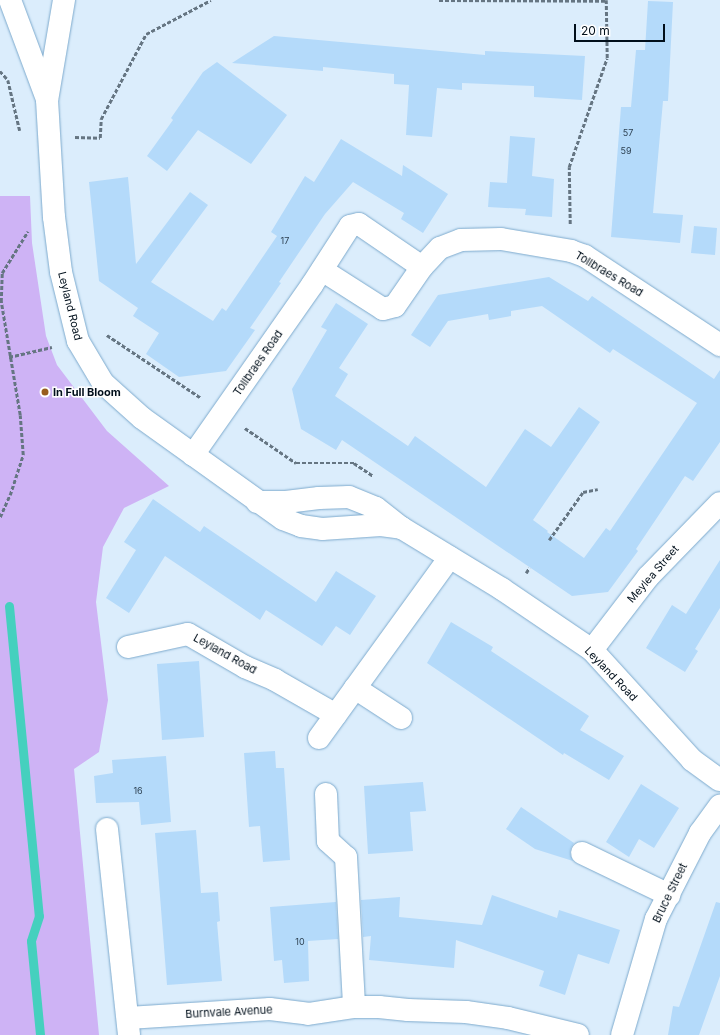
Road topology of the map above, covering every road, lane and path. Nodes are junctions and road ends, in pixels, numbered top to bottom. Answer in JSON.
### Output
{"nodes":[{"id":1,"x":10,"y":0,"type":"edge"},
{"id":2,"x":64,"y":0,"type":"edge"},
{"id":3,"x":211,"y":0,"type":"edge"},
{"id":4,"x":439,"y":0,"type":"edge"},
{"id":5,"x":606,"y":0,"type":"edge"},
{"id":6,"x":0,"y":71,"type":"edge"},
{"id":7,"x":47,"y":100,"type":"junction"},
{"id":8,"x":48,"y":137,"type":"junction"},
{"id":9,"x":22,"y":139,"type":"dead end"},
{"id":10,"x":31,"y":227,"type":"dead end"},
{"id":11,"x":571,"y":251,"type":"junction"},
{"id":12,"x":422,"y":267,"type":"junction"},
{"id":13,"x":322,"y":270,"type":"junction"},
{"id":14,"x":78,"y":341,"type":"junction"},
{"id":15,"x":720,"y":345,"type":"edge"},
{"id":16,"x":10,"y":357,"type":"junction"},
{"id":17,"x":193,"y":455,"type":"junction"},
{"id":18,"x":598,"y":489,"type":"dead end"},
{"id":19,"x":257,"y":502,"type":"junction"},
{"id":20,"x":720,"y":503,"type":"edge"},
{"id":21,"x":0,"y":517,"type":"edge"},
{"id":22,"x":402,"y":528,"type":"junction"},
{"id":23,"x":549,"y":540,"type":"dead end"},
{"id":24,"x":450,"y":557,"type":"junction"},
{"id":25,"x":128,"y":647,"type":"dead end"},
{"id":26,"x":592,"y":650,"type":"junction"},
{"id":27,"x":355,"y":688,"type":"junction"},
{"id":28,"x":336,"y":715,"type":"junction"},
{"id":29,"x":401,"y":718,"type":"dead end"},
{"id":30,"x":319,"y":738,"type":"dead end"},
{"id":31,"x":720,"y":780,"type":"edge"},
{"id":32,"x":326,"y":794,"type":"dead end"},
{"id":33,"x":720,"y":805,"type":"edge"},
{"id":34,"x":107,"y":828,"type":"dead end"},
{"id":35,"x":582,"y":853,"type":"dead end"},
{"id":36,"x":668,"y":894,"type":"junction"},
{"id":37,"x":354,"y":1007,"type":"junction"},
{"id":38,"x":128,"y":1027,"type":"edge"},
{"id":39,"x":578,"y":1035,"type":"edge"},
{"id":40,"x":622,"y":1035,"type":"edge"}],
"edges":[{"from":1,"to":7,"type":"street","name":"Leyland Road"},
{"from":2,"to":7,"type":"street","name":"Leyland Road"},
{"from":3,"to":8,"type":"path"},
{"from":4,"to":5,"type":"path"},
{"from":5,"to":11,"type":"path"},
{"from":6,"to":9,"type":"path"},
{"from":7,"to":8,"type":"street","name":"Leyland Road"},
{"from":8,"to":14,"type":"street","name":"Leyland Road"},
{"from":10,"to":16,"type":"path"},
{"from":11,"to":12,"type":"street","name":"Tollbraes Road"},
{"from":11,"to":15,"type":"street","name":"Tollbraes Road"},
{"from":12,"to":13,"type":"street","name":"Tollbraes Road"},
{"from":12,"to":13,"type":"street","name":"Tollbraes Road"},
{"from":13,"to":17,"type":"street","name":"Tollbraes Road"},
{"from":14,"to":16,"type":"path"},
{"from":14,"to":17,"type":"street","name":"Leyland Road"},
{"from":16,"to":21,"type":"path"},
{"from":17,"to":19,"type":"street","name":"Leyland Road"},
{"from":18,"to":23,"type":"path"},
{"from":19,"to":22,"type":"street","name":"Leyland Road"},
{"from":19,"to":22,"type":"street","name":"Leyland Road"},
{"from":20,"to":26,"type":"street","name":"Meylea Street"},
{"from":22,"to":24,"type":"street","name":"Leyland Road"},
{"from":24,"to":26,"type":"street","name":"Leyland Road"},
{"from":24,"to":27,"type":"street"},
{"from":25,"to":28,"type":"street","name":"Leyland Road"},
{"from":26,"to":31,"type":"street","name":"Leyland Road"},
{"from":27,"to":28,"type":"street"},
{"from":27,"to":29,"type":"street"},
{"from":28,"to":30,"type":"street"},
{"from":32,"to":37,"type":"street"},
{"from":33,"to":36,"type":"street","name":"Bruce Street"},
{"from":34,"to":38,"type":"street","name":"Burnvale Avenue"},
{"from":35,"to":36,"type":"street"},
{"from":36,"to":40,"type":"street","name":"Bruce Street"},
{"from":37,"to":38,"type":"street","name":"Burnvale Avenue"},
{"from":37,"to":39,"type":"street","name":"Burnvale Avenue"}]}
